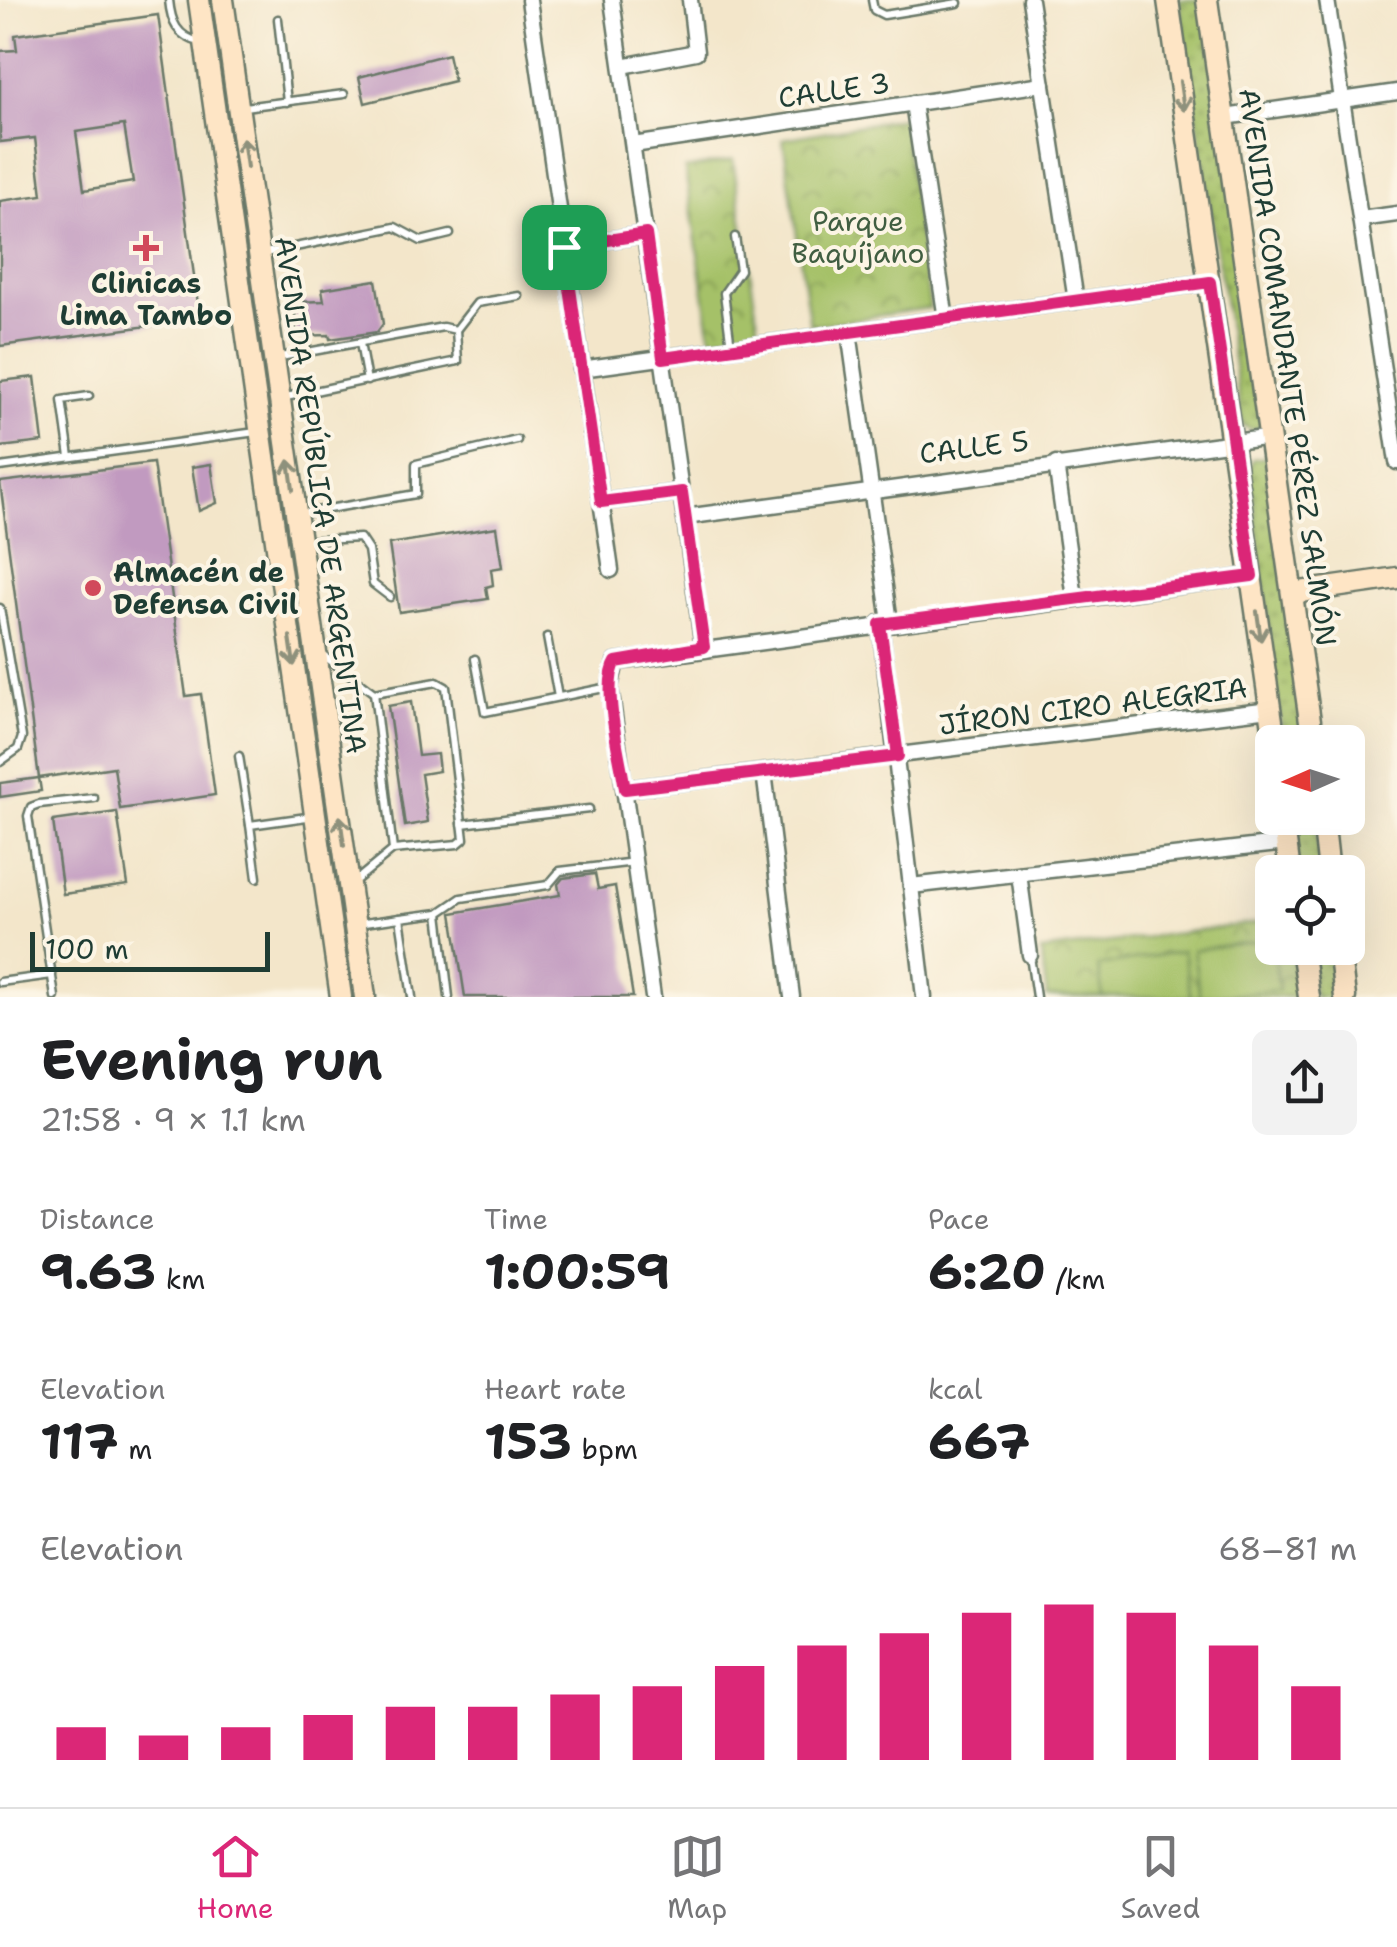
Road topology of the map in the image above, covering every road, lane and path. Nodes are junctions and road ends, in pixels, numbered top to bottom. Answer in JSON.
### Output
{"nodes":[{"id":1,"x":168,"y":0,"type":"edge"},
{"id":2,"x":199,"y":0,"type":"edge"},
{"id":3,"x":222,"y":0,"type":"edge"},
{"id":4,"x":529,"y":0,"type":"edge"},
{"id":5,"x":612,"y":0,"type":"edge"},
{"id":6,"x":690,"y":0,"type":"edge"},
{"id":7,"x":872,"y":0,"type":"edge"},
{"id":8,"x":1030,"y":0,"type":"edge"},
{"id":9,"x":1168,"y":0,"type":"edge"},
{"id":10,"x":1207,"y":0,"type":"edge"},
{"id":11,"x":1327,"y":0,"type":"edge"},
{"id":12,"x":958,"y":4,"type":"dead end"},
{"id":13,"x":278,"y":20,"type":"dead end"},
{"id":14,"x":205,"y":44,"type":"junction"},
{"id":15,"x":622,"y":66,"type":"junction"},
{"id":16,"x":1042,"y":84,"type":"junction"},
{"id":17,"x":1397,"y":92,"type":"edge"},
{"id":18,"x":344,"y":94,"type":"dead end"},
{"id":19,"x":1343,"y":100,"type":"junction"},
{"id":20,"x":287,"y":102,"type":"junction"},
{"id":21,"x":913,"y":103,"type":"junction"},
{"id":22,"x":238,"y":108,"type":"junction"},
{"id":23,"x":1226,"y":117,"type":"junction"},
{"id":24,"x":633,"y":145,"type":"junction"},
{"id":25,"x":1397,"y":214,"type":"edge"},
{"id":26,"x":1361,"y":219,"type":"junction"},
{"id":27,"x":450,"y":234,"type":"dead end"},
{"id":28,"x":646,"y":234,"type":"junction"},
{"id":29,"x":735,"y":237,"type":"dead end"},
{"id":30,"x":564,"y":247,"type":"junction"},
{"id":31,"x":259,"y":254,"type":"junction"},
{"id":32,"x":1210,"y":282,"type":"junction"},
{"id":33,"x":519,"y":296,"type":"dead end"},
{"id":34,"x":1076,"y":301,"type":"junction"},
{"id":35,"x":946,"y":319,"type":"junction"},
{"id":36,"x":456,"y":330,"type":"junction"},
{"id":37,"x":849,"y":332,"type":"junction"},
{"id":38,"x":360,"y":343,"type":"junction"},
{"id":39,"x":732,"y":348,"type":"junction"},
{"id":40,"x":274,"y":358,"type":"junction"},
{"id":41,"x":663,"y":358,"type":"junction"},
{"id":42,"x":581,"y":369,"type":"junction"},
{"id":43,"x":367,"y":382,"type":"junction"},
{"id":44,"x":89,"y":396,"type":"dead end"},
{"id":45,"x":280,"y":398,"type":"junction"},
{"id":46,"x":260,"y":431,"type":"junction"},
{"id":47,"x":1271,"y":437,"type":"junction"},
{"id":48,"x":517,"y":440,"type":"dead end"},
{"id":49,"x":1234,"y":443,"type":"junction"},
{"id":50,"x":70,"y":458,"type":"junction"},
{"id":51,"x":1397,"y":462,"type":"edge"},
{"id":52,"x":1056,"y":464,"type":"junction"},
{"id":53,"x":0,"y":467,"type":"edge"},
{"id":54,"x":871,"y":488,"type":"junction"},
{"id":55,"x":682,"y":492,"type":"junction"},
{"id":56,"x":601,"y":502,"type":"junction"},
{"id":57,"x":296,"y":514,"type":"junction"},
{"id":58,"x":685,"y":516,"type":"junction"},
{"id":59,"x":272,"y":518,"type":"junction"},
{"id":60,"x":300,"y":541,"type":"junction"},
{"id":61,"x":611,"y":570,"type":"dead end"},
{"id":62,"x":1252,"y":576,"type":"junction"},
{"id":63,"x":1397,"y":578,"type":"edge"},
{"id":64,"x":1293,"y":593,"type":"junction"},
{"id":65,"x":390,"y":597,"type":"dead end"},
{"id":66,"x":1075,"y":598,"type":"junction"},
{"id":67,"x":0,"y":608,"type":"edge"},
{"id":68,"x":885,"y":623,"type":"junction"},
{"id":69,"x":547,"y":638,"type":"dead end"},
{"id":70,"x":704,"y":647,"type":"junction"},
{"id":71,"x":316,"y":649,"type":"junction"},
{"id":72,"x":474,"y":659,"type":"dead end"},
{"id":73,"x":610,"y":679,"type":"junction"},
{"id":74,"x":374,"y":693,"type":"junction"},
{"id":75,"x":558,"y":697,"type":"junction"},
{"id":76,"x":1270,"y":709,"type":"junction"},
{"id":77,"x":1272,"y":725,"type":"edge"},
{"id":78,"x":1311,"y":725,"type":"edge"},
{"id":79,"x":240,"y":756,"type":"dead end"},
{"id":80,"x":898,"y":756,"type":"junction"},
{"id":81,"x":0,"y":762,"type":"edge"},
{"id":82,"x":764,"y":772,"type":"junction"},
{"id":83,"x":625,"y":789,"type":"junction"},
{"id":84,"x":94,"y":798,"type":"dead end"},
{"id":85,"x":590,"y":809,"type":"dead end"},
{"id":86,"x":315,"y":816,"type":"junction"},
{"id":87,"x":462,"y":824,"type":"junction"},
{"id":88,"x":250,"y":825,"type":"junction"},
{"id":89,"x":1285,"y":835,"type":"edge"},
{"id":90,"x":1286,"y":843,"type":"junction"},
{"id":91,"x":393,"y":850,"type":"junction"},
{"id":92,"x":1288,"y":855,"type":"edge"},
{"id":93,"x":635,"y":862,"type":"junction"},
{"id":94,"x":1019,"y":874,"type":"junction"},
{"id":95,"x":257,"y":878,"type":"dead end"},
{"id":96,"x":350,"y":886,"type":"junction"},
{"id":97,"x":911,"y":886,"type":"junction"},
{"id":98,"x":439,"y":912,"type":"junction"},
{"id":99,"x":400,"y":918,"type":"junction"},
{"id":100,"x":355,"y":924,"type":"junction"},
{"id":101,"x":1030,"y":955,"type":"joint"},
{"id":102,"x":1304,"y":965,"type":"edge"},
{"id":103,"x":1341,"y":965,"type":"edge"},
{"id":104,"x":52,"y":975,"type":"junction"},
{"id":105,"x":0,"y":982,"type":"edge"},
{"id":106,"x":55,"y":997,"type":"edge"},
{"id":107,"x":341,"y":997,"type":"edge"},
{"id":108,"x":366,"y":997,"type":"edge"},
{"id":109,"x":412,"y":997,"type":"edge"},
{"id":110,"x":448,"y":997,"type":"edge"},
{"id":111,"x":653,"y":997,"type":"edge"},
{"id":112,"x":792,"y":997,"type":"edge"},
{"id":113,"x":924,"y":997,"type":"edge"},
{"id":114,"x":1036,"y":997,"type":"edge"},
{"id":115,"x":1309,"y":997,"type":"edge"},
{"id":116,"x":1345,"y":997,"type":"edge"}],
"edges":[{"from":1,"to":14,"type":"lane"},
{"from":2,"to":14,"type":"main road","name":"AVENIDA REPÚBLICA DE ARGENTINA"},
{"from":3,"to":22,"type":"main road","name":"AVENIDA REPÚBLICA DE ARGENTINA"},
{"from":4,"to":30,"type":"street"},
{"from":5,"to":15,"type":"street"},
{"from":6,"to":15,"type":"street"},
{"from":7,"to":12,"type":"lane"},
{"from":8,"to":16,"type":"street"},
{"from":9,"to":32,"type":"main road","one_way":true},
{"from":10,"to":23,"type":"main road","name":"AVENIDA COMANDANTE PÉREZ SALMÓN"},
{"from":11,"to":19,"type":"street"},
{"from":13,"to":20,"type":"lane"},
{"from":14,"to":46,"type":"main road","name":"AVENIDA REPÚBLICA DE ARGENTINA"},
{"from":15,"to":24,"type":"street"},
{"from":16,"to":21,"type":"street","name":"CALLE 3"},
{"from":16,"to":34,"type":"street"},
{"from":17,"to":19,"type":"street"},
{"from":18,"to":20,"type":"lane"},
{"from":19,"to":23,"type":"street"},
{"from":19,"to":26,"type":"street"},
{"from":20,"to":22,"type":"lane"},
{"from":21,"to":24,"type":"street","name":"CALLE 3"},
{"from":21,"to":35,"type":"street"},
{"from":31,"to":22,"type":"main road","name":"AVENIDA REPÚBLICA DE ARGENTINA","one_way":true},
{"from":23,"to":47,"type":"main road","name":"AVENIDA COMANDANTE PÉREZ SALMÓN"},
{"from":24,"to":28,"type":"street"},
{"from":25,"to":26,"type":"street"},
{"from":26,"to":51,"type":"street"},
{"from":27,"to":31,"type":"lane"},
{"from":28,"to":30,"type":"street"},
{"from":28,"to":41,"type":"street"},
{"from":29,"to":39,"type":"lane"},
{"from":30,"to":42,"type":"street"},
{"from":31,"to":40,"type":"main road","name":"AVENIDA REPÚBLICA DE ARGENTINA"},
{"from":32,"to":34,"type":"street"},
{"from":32,"to":49,"type":"main road"},
{"from":33,"to":36,"type":"lane"},
{"from":34,"to":35,"type":"street"},
{"from":35,"to":37,"type":"street"},
{"from":36,"to":38,"type":"lane"},
{"from":36,"to":43,"type":"lane"},
{"from":37,"to":39,"type":"street"},
{"from":37,"to":54,"type":"street"},
{"from":38,"to":40,"type":"lane"},
{"from":38,"to":43,"type":"lane"},
{"from":39,"to":41,"type":"street"},
{"from":40,"to":45,"type":"main road","name":"AVENIDA REPÚBLICA DE ARGENTINA"},
{"from":41,"to":42,"type":"street"},
{"from":41,"to":55,"type":"street"},
{"from":42,"to":56,"type":"street"},
{"from":43,"to":45,"type":"lane"},
{"from":44,"to":50,"type":"lane"},
{"from":57,"to":45,"type":"main road","name":"AVENIDA REPÚBLICA DE ARGENTINA","one_way":true},
{"from":46,"to":50,"type":"lane"},
{"from":46,"to":59,"type":"main road","name":"AVENIDA REPÚBLICA DE ARGENTINA"},
{"from":47,"to":49,"type":"street","name":"CALLE 5"},
{"from":47,"to":64,"type":"main road","name":"AVENIDA COMANDANTE PÉREZ SALMÓN"},
{"from":48,"to":57,"type":"lane"},
{"from":49,"to":52,"type":"street","name":"CALLE 5"},
{"from":49,"to":62,"type":"main road"},
{"from":50,"to":53,"type":"lane"},
{"from":52,"to":54,"type":"street","name":"CALLE 5"},
{"from":52,"to":66,"type":"street"},
{"from":54,"to":58,"type":"street","name":"CALLE 5"},
{"from":54,"to":68,"type":"street"},
{"from":55,"to":56,"type":"street"},
{"from":55,"to":58,"type":"street"},
{"from":56,"to":61,"type":"street"},
{"from":57,"to":59,"type":"lane"},
{"from":57,"to":60,"type":"main road","name":"AVENIDA REPÚBLICA DE ARGENTINA"},
{"from":58,"to":70,"type":"street"},
{"from":59,"to":86,"type":"main road","name":"AVENIDA REPÚBLICA DE ARGENTINA","one_way":true},
{"from":60,"to":65,"type":"lane"},
{"from":60,"to":71,"type":"main road","name":"AVENIDA REPÚBLICA DE ARGENTINA"},
{"from":62,"to":66,"type":"street"},
{"from":62,"to":76,"type":"main road","one_way":true},
{"from":63,"to":64,"type":"main road"},
{"from":64,"to":78,"type":"main road","name":"AVENIDA COMANDANTE PÉREZ SALMÓN"},
{"from":66,"to":68,"type":"street"},
{"from":67,"to":81,"type":"lane"},
{"from":68,"to":70,"type":"street"},
{"from":68,"to":80,"type":"street"},
{"from":69,"to":75,"type":"lane"},
{"from":70,"to":73,"type":"street"},
{"from":71,"to":74,"type":"lane"},
{"from":96,"to":71,"type":"main road","name":"AVENIDA REPÚBLICA DE ARGENTINA","one_way":true},
{"from":72,"to":75,"type":"lane"},
{"from":73,"to":75,"type":"lane"},
{"from":73,"to":83,"type":"street"},
{"from":74,"to":87,"type":"lane"},
{"from":74,"to":91,"type":"lane"},
{"from":76,"to":77,"type":"main road"},
{"from":76,"to":80,"type":"street","name":"JÍRON CIRO ALEGRIA"},
{"from":79,"to":88,"type":"lane"},
{"from":80,"to":82,"type":"street","name":"JÍRON CIRO ALEGRIA"},
{"from":80,"to":97,"type":"street"},
{"from":82,"to":83,"type":"street","name":"JÍRON CIRO ALEGRIA"},
{"from":82,"to":112,"type":"street"},
{"from":83,"to":93,"type":"street"},
{"from":84,"to":104,"type":"lane"},
{"from":85,"to":87,"type":"lane"},
{"from":86,"to":88,"type":"lane"},
{"from":86,"to":107,"type":"main road","name":"AVENIDA REPÚBLICA DE ARGENTINA"},
{"from":87,"to":91,"type":"lane"},
{"from":88,"to":95,"type":"lane"},
{"from":89,"to":90,"type":"main road"},
{"from":90,"to":92,"type":"main road"},
{"from":90,"to":94,"type":"street"},
{"from":91,"to":96,"type":"lane"},
{"from":93,"to":98,"type":"lane"},
{"from":93,"to":111,"type":"street"},
{"from":94,"to":97,"type":"street"},
{"from":94,"to":101,"type":"street"},
{"from":96,"to":100,"type":"main road","name":"AVENIDA REPÚBLICA DE ARGENTINA"},
{"from":97,"to":113,"type":"street"},
{"from":98,"to":99,"type":"lane"},
{"from":98,"to":110,"type":"lane"},
{"from":99,"to":100,"type":"lane"},
{"from":99,"to":109,"type":"lane"},
{"from":100,"to":108,"type":"main road","name":"AVENIDA REPÚBLICA DE ARGENTINA"},
{"from":101,"to":114,"type":"lane"},
{"from":102,"to":115,"type":"main road"},
{"from":103,"to":116,"type":"main road"},
{"from":104,"to":105,"type":"lane"},
{"from":104,"to":106,"type":"lane"}]}
